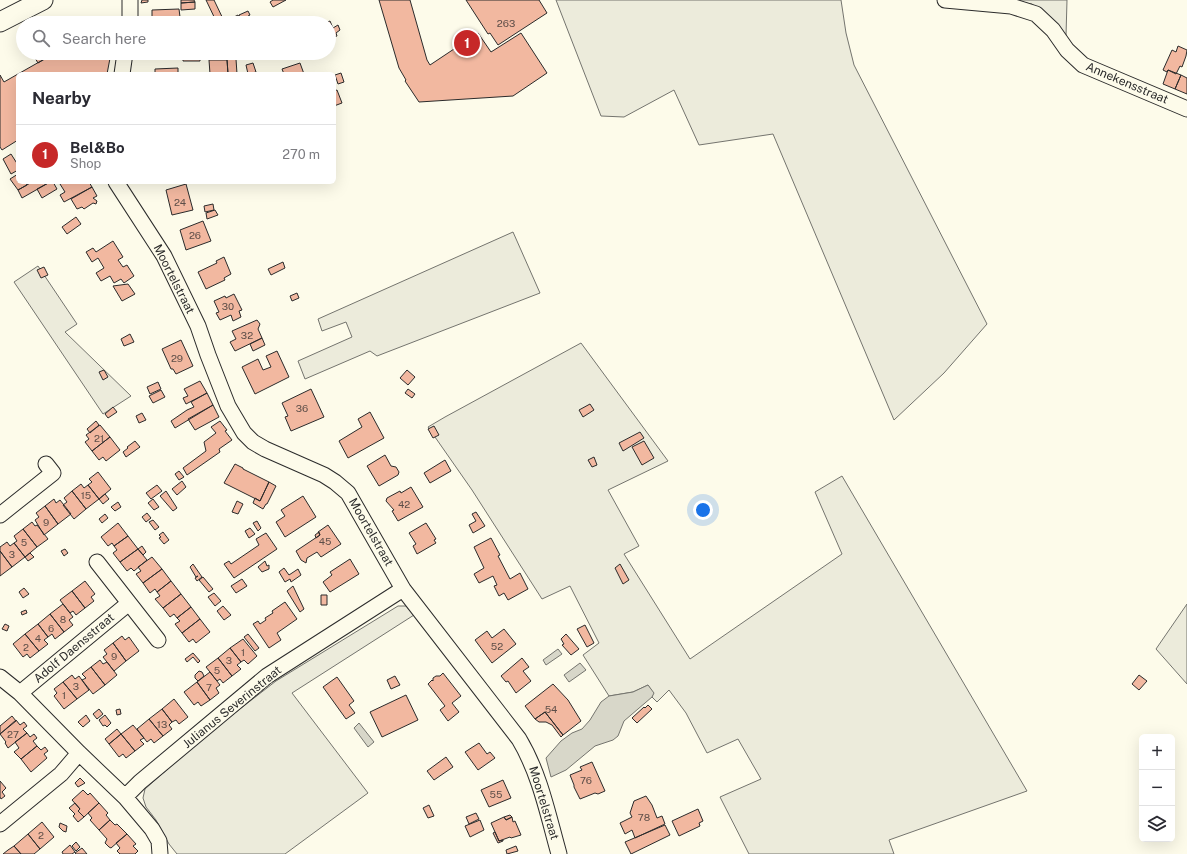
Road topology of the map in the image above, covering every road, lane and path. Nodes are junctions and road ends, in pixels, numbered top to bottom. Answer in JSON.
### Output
{"nodes":[{"id":1,"x":130,"y":0,"type":"edge"},
{"id":2,"x":945,"y":0,"type":"edge"},
{"id":3,"x":37,"y":1,"type":"edge"},
{"id":4,"x":130,"y":16,"type":"edge"},
{"id":5,"x":0,"y":22,"type":"edge"},
{"id":6,"x":124,"y":60,"type":"edge"},
{"id":7,"x":122,"y":72,"type":"edge"},
{"id":8,"x":1187,"y":108,"type":"edge"},
{"id":9,"x":117,"y":184,"type":"edge"},
{"id":10,"x":54,"y":468,"type":"dead end"},
{"id":11,"x":0,"y":515,"type":"edge"},
{"id":12,"x":96,"y":562,"type":"dead end"},
{"id":13,"x":403,"y":589,"type":"junction"},
{"id":14,"x":129,"y":603,"type":"junction"},
{"id":15,"x":158,"y":640,"type":"dead end"},
{"id":16,"x":0,"y":677,"type":"edge"},
{"id":17,"x":20,"y":693,"type":"junction"},
{"id":18,"x":79,"y":753,"type":"junction"},
{"id":19,"x":126,"y":797,"type":"junction"},
{"id":20,"x":0,"y":824,"type":"edge"},
{"id":21,"x":160,"y":854,"type":"edge"},
{"id":22,"x":559,"y":854,"type":"edge"}],
"edges":[{"from":1,"to":4,"type":"street"},
{"from":2,"to":8,"type":"street","name":"Annekensstraat"},
{"from":3,"to":5,"type":"main road"},
{"from":6,"to":7,"type":"street"},
{"from":9,"to":13,"type":"street","name":"Moortelstraat"},
{"from":10,"to":11,"type":"street"},
{"from":12,"to":14,"type":"street"},
{"from":13,"to":19,"type":"street","name":"Julianus Severinstraat"},
{"from":13,"to":22,"type":"street","name":"Moortelstraat"},
{"from":14,"to":15,"type":"street"},
{"from":14,"to":17,"type":"street","name":"Adolf Daensstraat"},
{"from":16,"to":17,"type":"street"},
{"from":17,"to":18,"type":"street"},
{"from":18,"to":19,"type":"street"},
{"from":18,"to":20,"type":"street"},
{"from":19,"to":21,"type":"street"}]}
